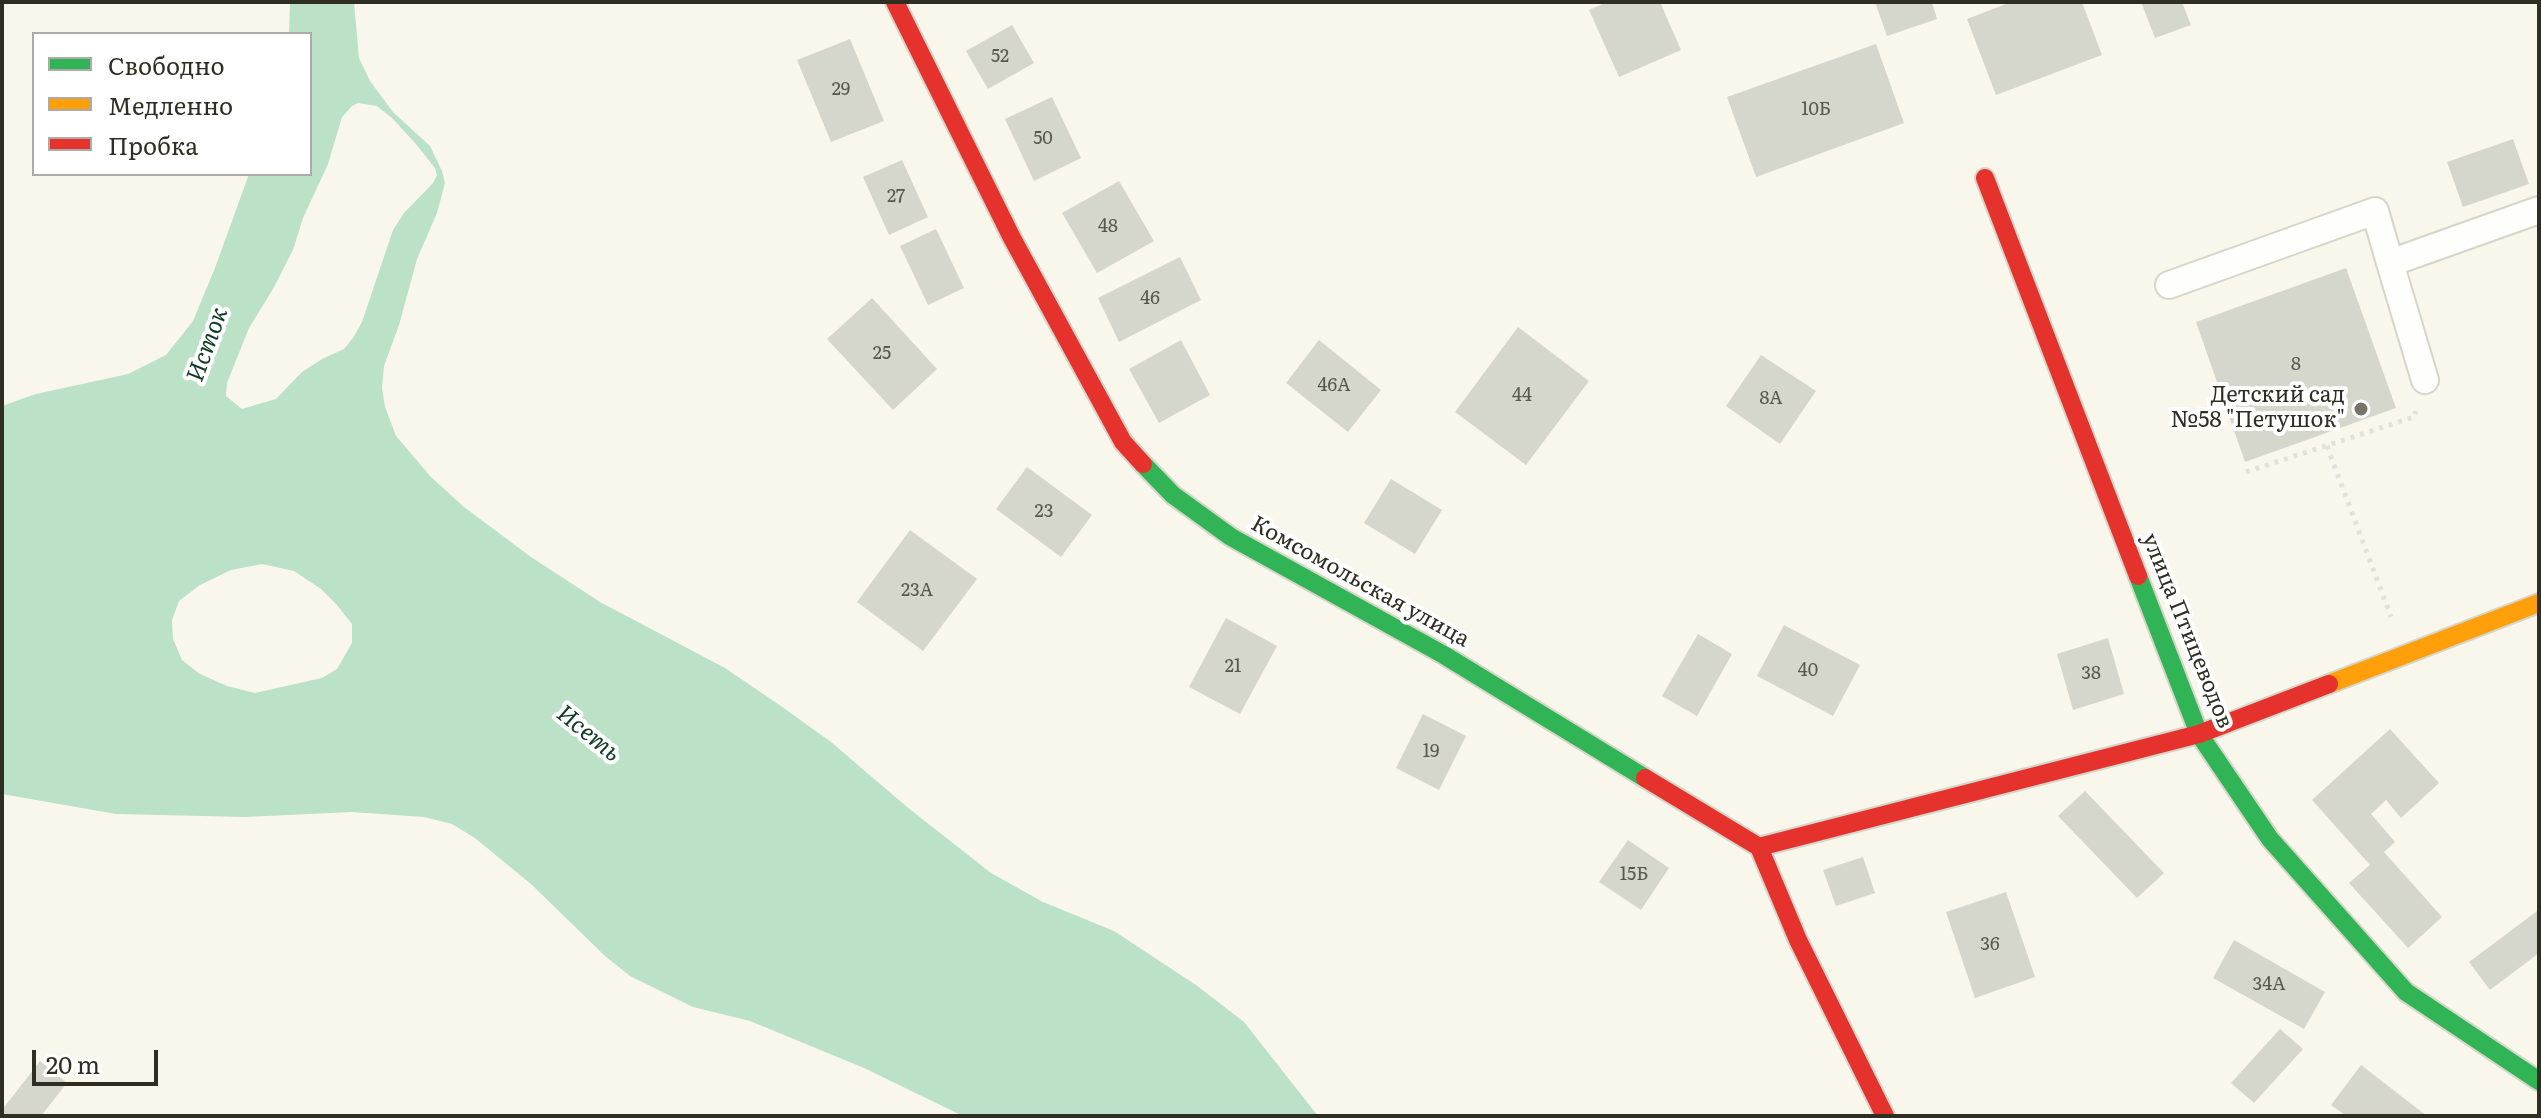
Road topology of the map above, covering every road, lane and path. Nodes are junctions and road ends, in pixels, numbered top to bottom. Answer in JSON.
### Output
{"nodes":[{"id":1,"x":895,"y":2,"type":"edge"},
{"id":2,"x":1985,"y":178,"type":"dead end"},
{"id":3,"x":2539,"y":210,"type":"edge"},
{"id":4,"x":2390,"y":263,"type":"junction"},
{"id":5,"x":2169,"y":285,"type":"dead end"},
{"id":6,"x":2425,"y":380,"type":"joint"},
{"id":7,"x":2327,"y":446,"type":"junction"},
{"id":8,"x":2246,"y":472,"type":"dead end"},
{"id":9,"x":2539,"y":603,"type":"edge"},
{"id":10,"x":2403,"y":655,"type":"junction"},
{"id":11,"x":2199,"y":734,"type":"junction"},
{"id":12,"x":1759,"y":847,"type":"junction"},
{"id":13,"x":2539,"y":1081,"type":"edge"},
{"id":14,"x":1885,"y":1116,"type":"edge"}],
"edges":[{"from":1,"to":12,"type":"street","name":"Комсомольская улица"},
{"from":2,"to":11,"type":"street","name":"улица Птицеводов"},
{"from":3,"to":4,"type":"lane"},
{"from":4,"to":5,"type":"lane"},
{"from":4,"to":6,"type":"lane"},
{"from":6,"to":7,"type":"path"},
{"from":7,"to":8,"type":"path"},
{"from":7,"to":10,"type":"path"},
{"from":9,"to":10,"type":"street"},
{"from":10,"to":11,"type":"street"},
{"from":11,"to":12,"type":"street"},
{"from":11,"to":13,"type":"street","name":"улица Птицеводов"},
{"from":12,"to":14,"type":"street"}]}
